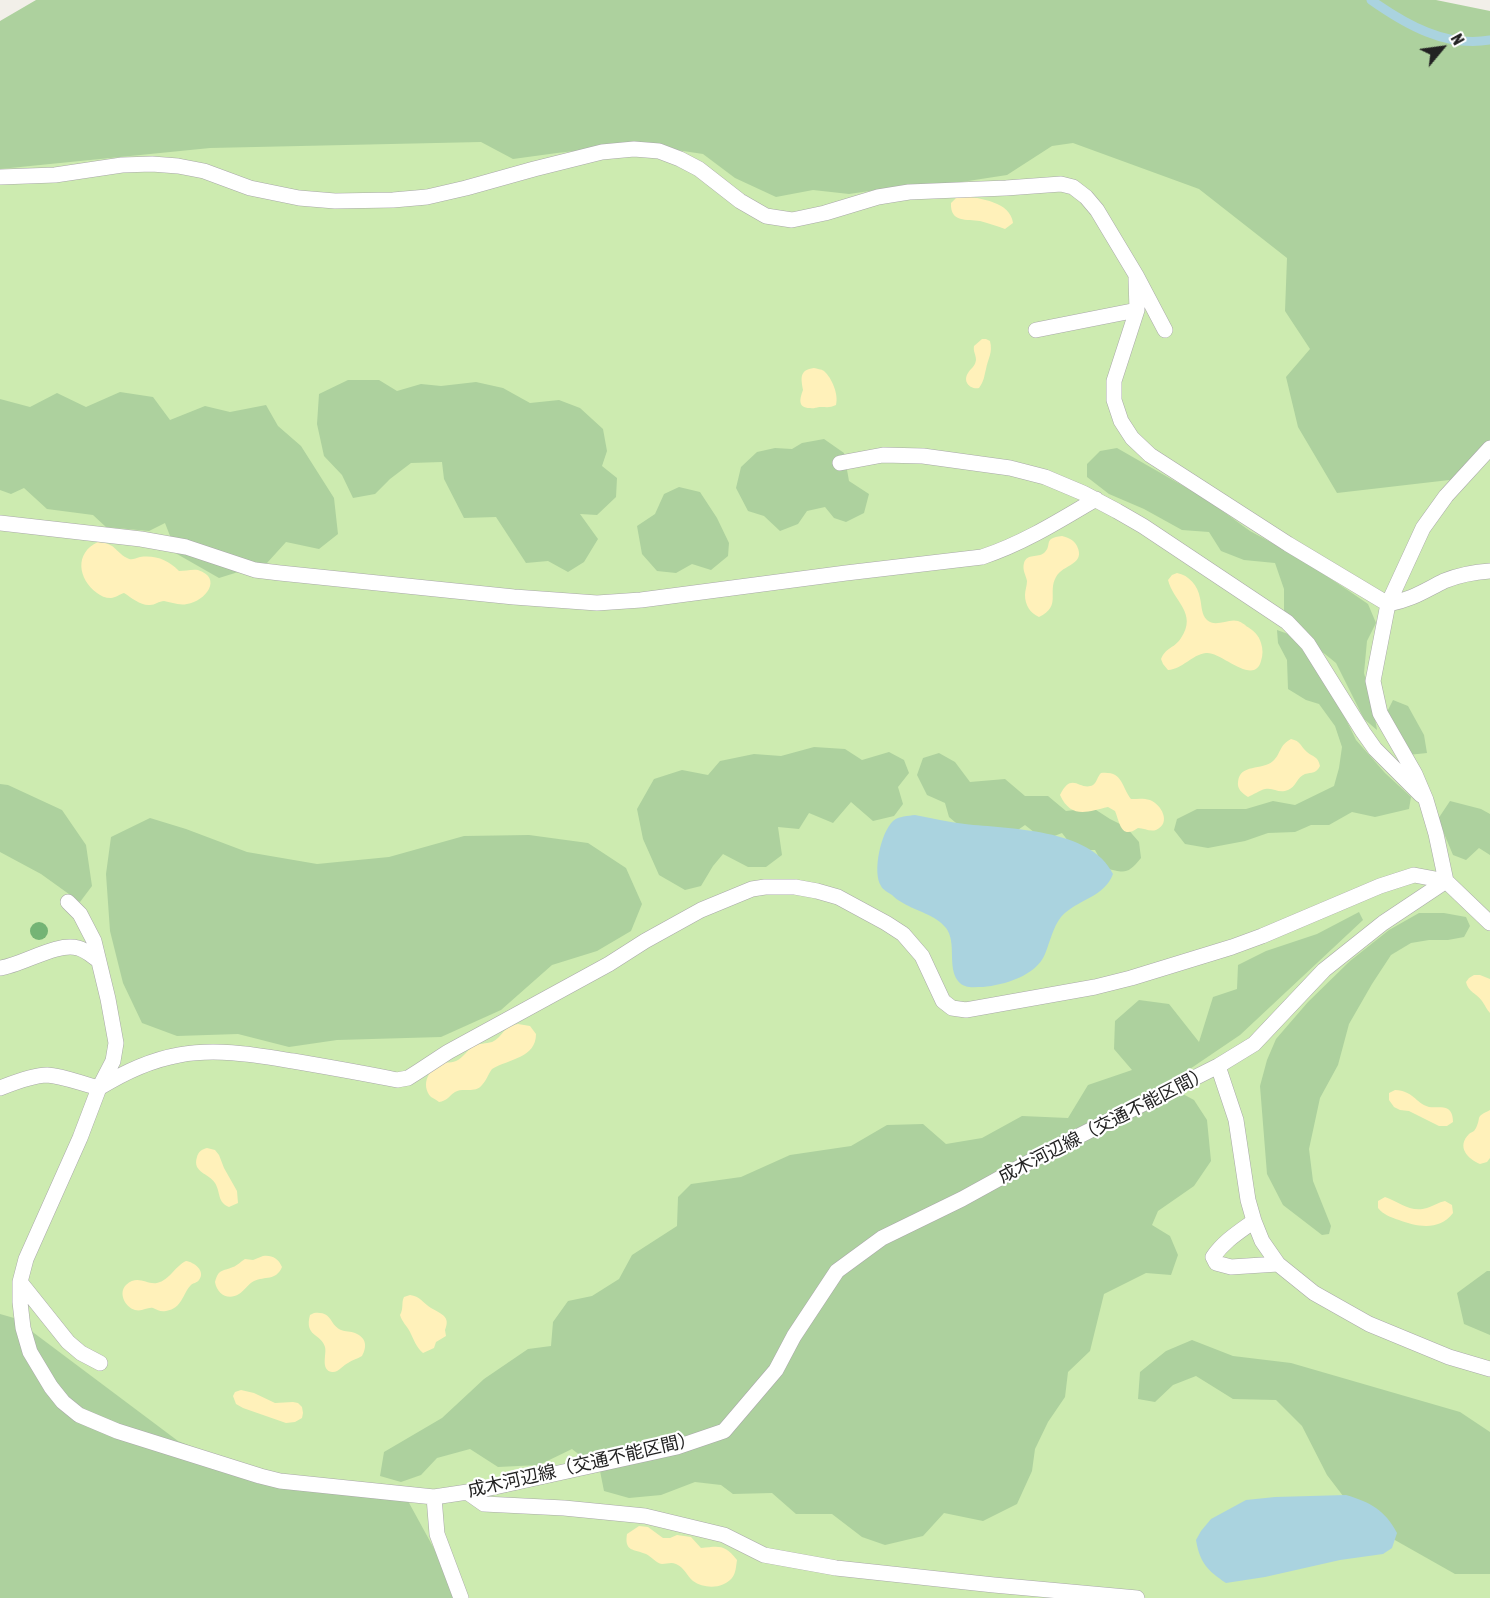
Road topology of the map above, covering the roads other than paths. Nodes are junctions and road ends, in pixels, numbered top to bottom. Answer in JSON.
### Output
{"nodes":[{"id":1,"x":0,"y":177,"type":"edge"},
{"id":2,"x":1136,"y":275,"type":"junction"},
{"id":3,"x":1137,"y":310,"type":"junction"},
{"id":4,"x":1036,"y":330,"type":"dead end"},
{"id":5,"x":1165,"y":330,"type":"dead end"},
{"id":6,"x":1490,"y":448,"type":"edge"},
{"id":7,"x":840,"y":463,"type":"dead end"},
{"id":8,"x":1096,"y":500,"type":"junction"},
{"id":9,"x":0,"y":523,"type":"edge"},
{"id":10,"x":1490,"y":571,"type":"edge"},
{"id":11,"x":1388,"y":604,"type":"junction"},
{"id":12,"x":1426,"y":800,"type":"junction"},
{"id":13,"x":1446,"y":881,"type":"junction"},
{"id":14,"x":68,"y":902,"type":"dead end"},
{"id":15,"x":1490,"y":922,"type":"edge"},
{"id":16,"x":98,"y":960,"type":"junction"},
{"id":17,"x":0,"y":968,"type":"edge"},
{"id":18,"x":1218,"y":1066,"type":"junction"},
{"id":19,"x":0,"y":1088,"type":"edge"},
{"id":20,"x":99,"y":1088,"type":"junction"},
{"id":21,"x":1254,"y":1221,"type":"junction"},
{"id":22,"x":1278,"y":1264,"type":"junction"},
{"id":23,"x":20,"y":1282,"type":"junction"},
{"id":24,"x":100,"y":1363,"type":"dead end"},
{"id":25,"x":1490,"y":1369,"type":"edge"},
{"id":26,"x":467,"y":1492,"type":"junction"},
{"id":27,"x":434,"y":1497,"type":"junction"},
{"id":28,"x":461,"y":1598,"type":"edge"},
{"id":29,"x":1137,"y":1598,"type":"edge"}],
"edges":[{"from":1,"to":2,"type":"lane"},
{"from":2,"to":3,"type":"lane"},
{"from":2,"to":5,"type":"lane"},
{"from":3,"to":4,"type":"lane"},
{"from":3,"to":11,"type":"lane"},
{"from":6,"to":11,"type":"lane"},
{"from":7,"to":8,"type":"lane"},
{"from":8,"to":9,"type":"lane"},
{"from":8,"to":12,"type":"lane"},
{"from":10,"to":11,"type":"lane"},
{"from":11,"to":12,"type":"lane"},
{"from":12,"to":13,"type":"lane"},
{"from":13,"to":15,"type":"lane"},
{"from":13,"to":18,"type":"lane","name":"成木河辺線（交通不能区間）"},
{"from":13,"to":20,"type":"lane"},
{"from":14,"to":16,"type":"lane","name":"成木河辺線（交通不能区間）"},
{"from":16,"to":17,"type":"lane"},
{"from":16,"to":20,"type":"lane","name":"成木河辺線（交通不能区間）"},
{"from":18,"to":21,"type":"lane"},
{"from":18,"to":26,"type":"lane","name":"成木河辺線（交通不能区間）"},
{"from":19,"to":20,"type":"lane"},
{"from":20,"to":23,"type":"lane","name":"成木河辺線（交通不能区間）"},
{"from":21,"to":22,"type":"lane"},
{"from":21,"to":22,"type":"lane"},
{"from":22,"to":25,"type":"lane"},
{"from":23,"to":24,"type":"lane"},
{"from":23,"to":27,"type":"lane","name":"成木河辺線（交通不能区間）"},
{"from":26,"to":27,"type":"lane","name":"成木河辺線（交通不能区間）"},
{"from":26,"to":29,"type":"lane"},
{"from":27,"to":28,"type":"lane"}]}
